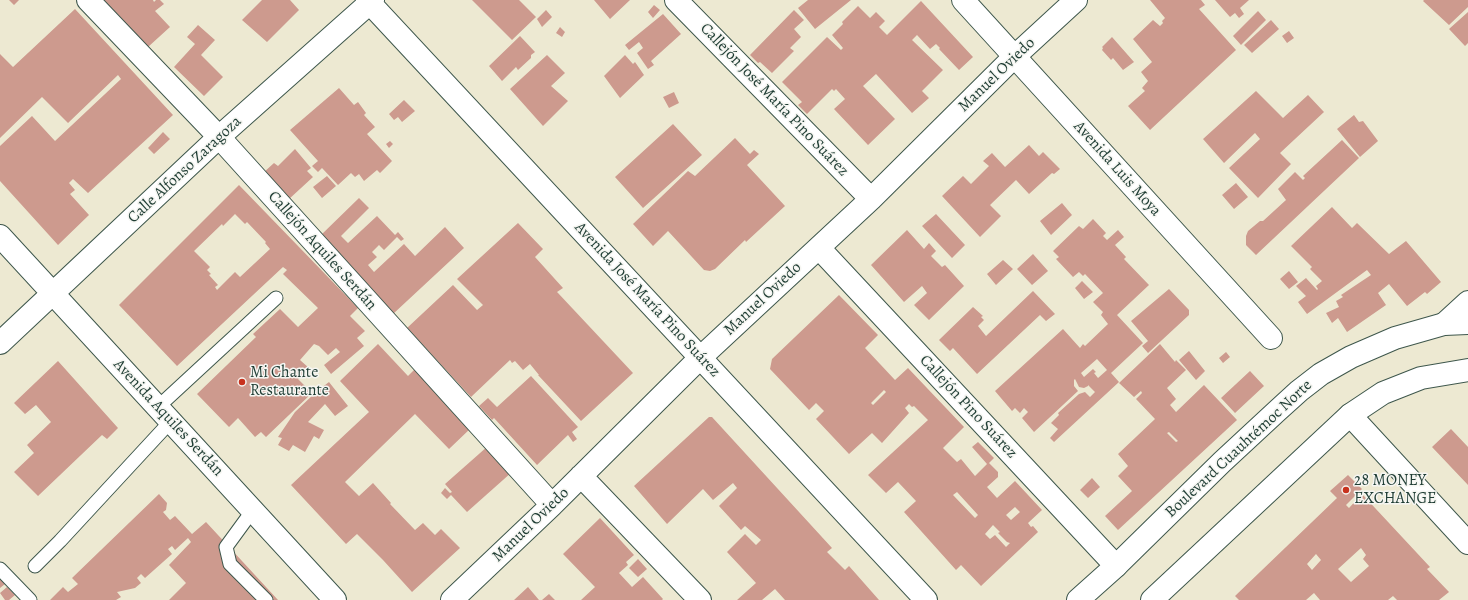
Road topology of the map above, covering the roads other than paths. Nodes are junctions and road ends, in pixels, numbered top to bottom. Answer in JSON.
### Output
{"nodes":[{"id":1,"x":88,"y":0,"type":"edge"},
{"id":2,"x":676,"y":0,"type":"edge"},
{"id":3,"x":963,"y":0,"type":"edge"},
{"id":4,"x":1076,"y":0,"type":"edge"},
{"id":5,"x":370,"y":1,"type":"edge"},
{"id":6,"x":1014,"y":57,"type":"junction"},
{"id":7,"x":219,"y":137,"type":"junction"},
{"id":8,"x":871,"y":200,"type":"junction"},
{"id":9,"x":0,"y":236,"type":"edge"},
{"id":10,"x":819,"y":248,"type":"junction"},
{"id":11,"x":53,"y":294,"type":"junction"},
{"id":12,"x":276,"y":298,"type":"dead end"},
{"id":13,"x":1468,"y":302,"type":"edge"},
{"id":14,"x":1468,"y":323,"type":"edge"},
{"id":15,"x":1444,"y":324,"type":"junction"},
{"id":16,"x":1271,"y":338,"type":"dead end"},
{"id":17,"x":0,"y":343,"type":"edge"},
{"id":18,"x":700,"y":358,"type":"junction"},
{"id":19,"x":1468,"y":370,"type":"edge"},
{"id":20,"x":164,"y":414,"type":"junction"},
{"id":21,"x":1350,"y":415,"type":"junction"},
{"id":22,"x":581,"y":476,"type":"junction"},
{"id":23,"x":552,"y":505,"type":"junction"},
{"id":24,"x":252,"y":510,"type":"junction"},
{"id":25,"x":1468,"y":543,"type":"edge"},
{"id":26,"x":35,"y":566,"type":"dead end"},
{"id":27,"x":1116,"y":566,"type":"junction"},
{"id":28,"x":0,"y":569,"type":"edge"},
{"id":29,"x":1155,"y":599,"type":"edge"},
{"id":30,"x":30,"y":600,"type":"edge"},
{"id":31,"x":266,"y":600,"type":"edge"},
{"id":32,"x":335,"y":600,"type":"edge"},
{"id":33,"x":452,"y":600,"type":"edge"},
{"id":34,"x":700,"y":600,"type":"edge"},
{"id":35,"x":926,"y":600,"type":"edge"},
{"id":36,"x":1078,"y":600,"type":"edge"}],
"edges":[{"from":1,"to":7,"type":"street","name":"Callejón Aquiles Serdán"},
{"from":2,"to":8,"type":"street","name":"Callejón José María Pino Suárez"},
{"from":3,"to":6,"type":"street","name":"Avenida Luis Moya"},
{"from":4,"to":6,"type":"street","name":"Manuel Oviedo"},
{"from":5,"to":7,"type":"street","name":"Calle Alfonso Zaragoza"},
{"from":5,"to":18,"type":"street","name":"Avenida José María Pino Suárez"},
{"from":6,"to":8,"type":"street","name":"Manuel Oviedo"},
{"from":6,"to":16,"type":"street","name":"Avenida Luis Moya"},
{"from":7,"to":11,"type":"street","name":"Calle Alfonso Zaragoza"},
{"from":7,"to":23,"type":"street","name":"Callejón Aquiles Serdán"},
{"from":8,"to":10,"type":"street","name":"Manuel Oviedo"},
{"from":9,"to":11,"type":"street","name":"Avenida Aquiles Serdán"},
{"from":10,"to":18,"type":"street","name":"Manuel Oviedo"},
{"from":10,"to":27,"type":"street","name":"Callejón Pino Suárez"},
{"from":11,"to":17,"type":"street","name":"Calle Alfonso Zaragoza"},
{"from":11,"to":20,"type":"street","name":"Avenida Aquiles Serdán"},
{"from":12,"to":20,"type":"lane"},
{"from":13,"to":15,"type":"street"},
{"from":14,"to":15,"type":"street","name":"Boulevard Cuauhtémoc Norte"},
{"from":15,"to":27,"type":"street","name":"Boulevard Cuauhtémoc Norte"},
{"from":18,"to":22,"type":"street","name":"Manuel Oviedo"},
{"from":18,"to":35,"type":"street","name":"Avenida José María Pino Suárez"},
{"from":19,"to":21,"type":"street"},
{"from":20,"to":24,"type":"street","name":"Avenida Aquiles Serdán"},
{"from":20,"to":26,"type":"lane"},
{"from":21,"to":25,"type":"street"},
{"from":21,"to":29,"type":"street"},
{"from":22,"to":23,"type":"street","name":"Manuel Oviedo"},
{"from":22,"to":34,"type":"street"},
{"from":23,"to":33,"type":"street","name":"Manuel Oviedo"},
{"from":24,"to":31,"type":"lane"},
{"from":24,"to":32,"type":"street","name":"Avenida Aquiles Serdán"},
{"from":27,"to":36,"type":"street","name":"Boulevard Cuauhtémoc Norte"},
{"from":28,"to":30,"type":"lane"}]}
